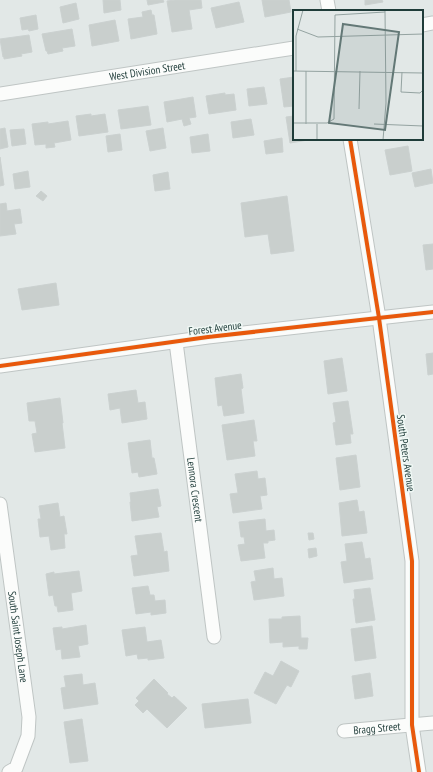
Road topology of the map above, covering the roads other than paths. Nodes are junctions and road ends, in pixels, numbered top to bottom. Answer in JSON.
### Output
{"nodes":[{"id":1,"x":327,"y":0,"type":"edge"},
{"id":2,"x":329,"y":10,"type":"edge"},
{"id":3,"x":433,"y":23,"type":"edge"},
{"id":4,"x":423,"y":25,"type":"edge"},
{"id":5,"x":293,"y":48,"type":"edge"},
{"id":6,"x":0,"y":94,"type":"edge"},
{"id":7,"x":350,"y":140,"type":"edge"},
{"id":8,"x":433,"y":312,"type":"edge"},
{"id":9,"x":379,"y":318,"type":"junction"},
{"id":10,"x":176,"y":342,"type":"junction"},
{"id":11,"x":0,"y":366,"type":"edge"},
{"id":12,"x":0,"y":504,"type":"edge"},
{"id":13,"x":214,"y":637,"type":"dead end"},
{"id":14,"x":433,"y":723,"type":"edge"},
{"id":15,"x":412,"y":725,"type":"junction"},
{"id":16,"x":344,"y":731,"type":"dead end"},
{"id":17,"x":12,"y":770,"type":"edge"},
{"id":18,"x":419,"y":772,"type":"edge"}],
"edges":[{"from":1,"to":2,"type":"street"},
{"from":3,"to":4,"type":"street"},
{"from":5,"to":6,"type":"street","name":"West Division Street"},
{"from":7,"to":9,"type":"street","name":"South Peters Avenue"},
{"from":8,"to":9,"type":"street","name":"Forest Avenue"},
{"from":9,"to":10,"type":"street","name":"Forest Avenue"},
{"from":9,"to":15,"type":"street","name":"South Peters Avenue"},
{"from":10,"to":11,"type":"street","name":"Forest Avenue"},
{"from":10,"to":13,"type":"street","name":"Lennora Crescent"},
{"from":12,"to":17,"type":"street","name":"South Saint Joseph Lane"},
{"from":14,"to":15,"type":"street","name":"Bragg Street"},
{"from":15,"to":16,"type":"street","name":"Bragg Street"},
{"from":15,"to":18,"type":"street","name":"South Peters Avenue"}]}
